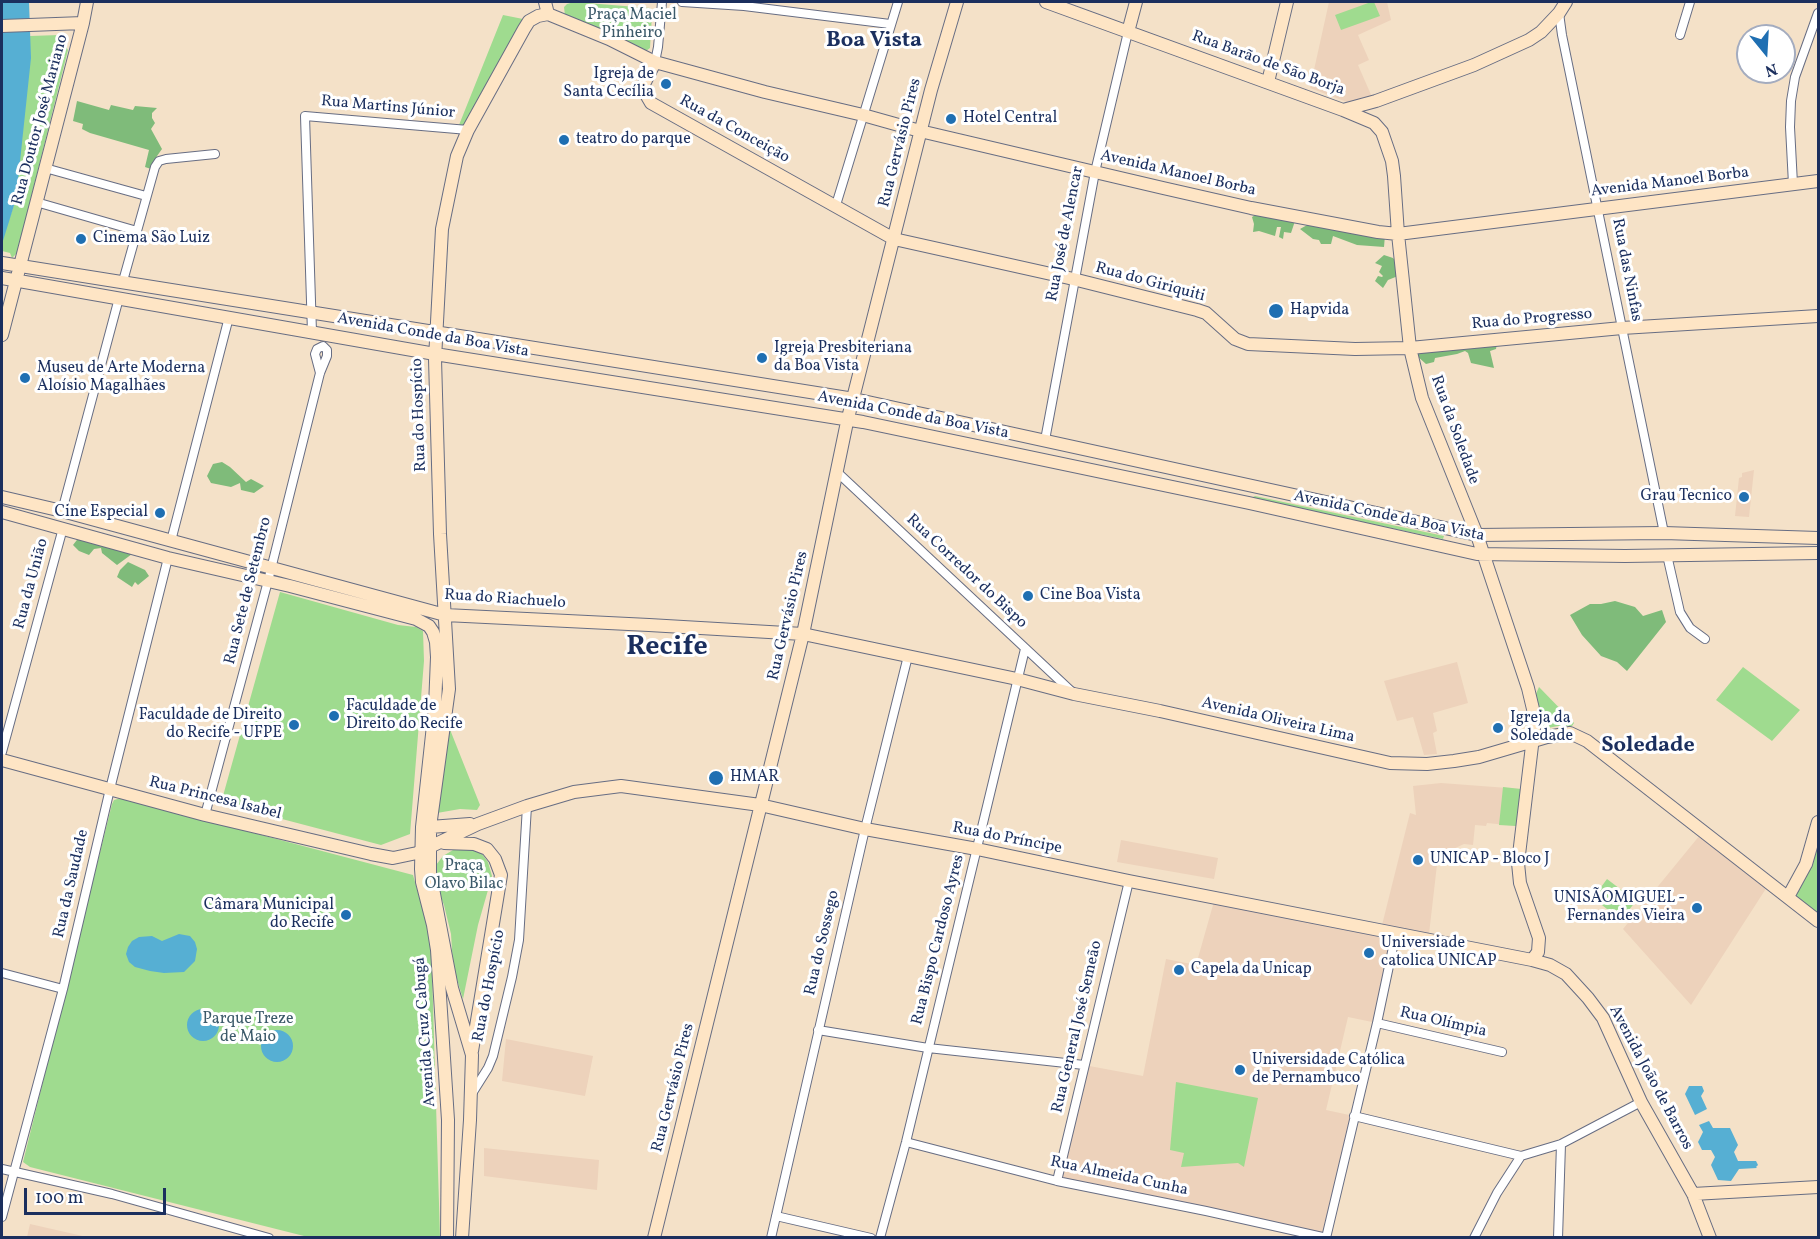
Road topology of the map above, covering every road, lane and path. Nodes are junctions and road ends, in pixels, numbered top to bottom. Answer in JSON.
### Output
{"nodes":[{"id":1,"x":87,"y":2,"type":"edge"},
{"id":2,"x":662,"y":2,"type":"edge"},
{"id":3,"x":682,"y":2,"type":"edge"},
{"id":4,"x":898,"y":2,"type":"edge"},
{"id":5,"x":957,"y":2,"type":"edge"},
{"id":6,"x":1046,"y":2,"type":"edge"},
{"id":7,"x":1136,"y":2,"type":"edge"},
{"id":8,"x":1287,"y":2,"type":"edge"},
{"id":9,"x":1566,"y":2,"type":"edge"},
{"id":10,"x":1690,"y":2,"type":"edge"},
{"id":11,"x":744,"y":4,"type":"edge"},
{"id":12,"x":547,"y":8,"type":"edge"},
{"id":13,"x":1559,"y":13,"type":"junction"},
{"id":14,"x":1818,"y":13,"type":"edge"},
{"id":15,"x":83,"y":23,"type":"junction"},
{"id":16,"x":890,"y":24,"type":"junction"},
{"id":17,"x":2,"y":26,"type":"edge"},
{"id":18,"x":1128,"y":32,"type":"junction"},
{"id":19,"x":1680,"y":35,"type":"dead end"},
{"id":20,"x":655,"y":62,"type":"junction"},
{"id":21,"x":1268,"y":82,"type":"junction"},
{"id":22,"x":1343,"y":110,"type":"junction"},
{"id":23,"x":863,"y":115,"type":"junction"},
{"id":24,"x":468,"y":130,"type":"junction"},
{"id":25,"x":920,"y":131,"type":"junction"},
{"id":26,"x":215,"y":154,"type":"dead end"},
{"id":27,"x":45,"y":168,"type":"junction"},
{"id":28,"x":1095,"y":172,"type":"junction"},
{"id":29,"x":1818,"y":181,"type":"edge"},
{"id":30,"x":1793,"y":184,"type":"junction"},
{"id":31,"x":146,"y":196,"type":"junction"},
{"id":32,"x":36,"y":202,"type":"junction"},
{"id":33,"x":836,"y":205,"type":"junction"},
{"id":34,"x":1598,"y":208,"type":"junction"},
{"id":35,"x":137,"y":231,"type":"junction"},
{"id":36,"x":1398,"y":234,"type":"junction"},
{"id":37,"x":894,"y":239,"type":"junction"},
{"id":38,"x":2,"y":263,"type":"edge"},
{"id":39,"x":20,"y":265,"type":"junction"},
{"id":40,"x":2,"y":278,"type":"edge"},
{"id":41,"x":16,"y":280,"type":"junction"},
{"id":42,"x":1074,"y":280,"type":"junction"},
{"id":43,"x":123,"y":281,"type":"junction"},
{"id":44,"x":119,"y":298,"type":"junction"},
{"id":45,"x":311,"y":312,"type":"junction"},
{"id":46,"x":1818,"y":316,"type":"edge"},
{"id":47,"x":229,"y":317,"type":"junction"},
{"id":48,"x":1622,"y":328,"type":"junction"},
{"id":49,"x":312,"y":332,"type":"junction"},
{"id":50,"x":436,"y":332,"type":"junction"},
{"id":51,"x":2,"y":335,"type":"edge"},
{"id":52,"x":1248,"y":344,"type":"joint"},
{"id":53,"x":1410,"y":348,"type":"junction"},
{"id":54,"x":435,"y":354,"type":"junction"},
{"id":55,"x":320,"y":373,"type":"dead end"},
{"id":56,"x":854,"y":399,"type":"junction"},
{"id":57,"x":848,"y":420,"type":"junction"},
{"id":58,"x":863,"y":422,"type":"junction"},
{"id":59,"x":844,"y":440,"type":"junction"},
{"id":60,"x":1045,"y":440,"type":"junction"},
{"id":61,"x":837,"y":472,"type":"junction"},
{"id":62,"x":2,"y":497,"type":"edge"},
{"id":63,"x":1465,"y":505,"type":"junction"},
{"id":64,"x":62,"y":511,"type":"junction"},
{"id":65,"x":2,"y":512,"type":"edge"},
{"id":66,"x":63,"y":528,"type":"junction"},
{"id":67,"x":1449,"y":528,"type":"junction"},
{"id":68,"x":1664,"y":533,"type":"junction"},
{"id":69,"x":1477,"y":535,"type":"junction"},
{"id":70,"x":1818,"y":538,"type":"edge"},
{"id":71,"x":171,"y":541,"type":"junction"},
{"id":72,"x":1818,"y":553,"type":"edge"},
{"id":73,"x":1484,"y":555,"type":"junction"},
{"id":74,"x":1666,"y":555,"type":"junction"},
{"id":75,"x":168,"y":558,"type":"junction"},
{"id":76,"x":270,"y":568,"type":"junction"},
{"id":77,"x":268,"y":581,"type":"junction"},
{"id":78,"x":445,"y":615,"type":"junction"},
{"id":79,"x":803,"y":634,"type":"junction"},
{"id":80,"x":1705,"y":639,"type":"dead end"},
{"id":81,"x":1025,"y":649,"type":"junction"},
{"id":82,"x":908,"y":656,"type":"junction"},
{"id":83,"x":1017,"y":680,"type":"junction"},
{"id":84,"x":1074,"y":694,"type":"junction"},
{"id":85,"x":1533,"y":740,"type":"junction"},
{"id":86,"x":2,"y":752,"type":"edge"},
{"id":87,"x":2,"y":760,"type":"edge"},
{"id":88,"x":110,"y":789,"type":"junction"},
{"id":89,"x":527,"y":806,"type":"junction"},
{"id":90,"x":759,"y":806,"type":"junction"},
{"id":91,"x":205,"y":815,"type":"junction"},
{"id":92,"x":1818,"y":822,"type":"edge"},
{"id":93,"x":478,"y":824,"type":"junction"},
{"id":94,"x":426,"y":827,"type":"junction"},
{"id":95,"x":865,"y":829,"type":"junction"},
{"id":96,"x":429,"y":847,"type":"junction"},
{"id":97,"x":977,"y":849,"type":"junction"},
{"id":98,"x":1129,"y":881,"type":"junction"},
{"id":99,"x":1788,"y":897,"type":"junction"},
{"id":100,"x":1818,"y":921,"type":"edge"},
{"id":101,"x":1396,"y":933,"type":"junction"},
{"id":102,"x":1532,"y":960,"type":"junction"},
{"id":103,"x":2,"y":973,"type":"edge"},
{"id":104,"x":63,"y":989,"type":"junction"},
{"id":105,"x":1377,"y":1023,"type":"junction"},
{"id":106,"x":818,"y":1030,"type":"junction"},
{"id":107,"x":928,"y":1048,"type":"junction"},
{"id":108,"x":1502,"y":1053,"type":"dead end"},
{"id":109,"x":472,"y":1055,"type":"junction"},
{"id":110,"x":1084,"y":1065,"type":"junction"},
{"id":111,"x":471,"y":1096,"type":"junction"},
{"id":112,"x":1641,"y":1102,"type":"junction"},
{"id":113,"x":1354,"y":1116,"type":"junction"},
{"id":114,"x":906,"y":1142,"type":"junction"},
{"id":115,"x":1561,"y":1144,"type":"junction"},
{"id":116,"x":1521,"y":1156,"type":"junction"},
{"id":117,"x":2,"y":1169,"type":"edge"},
{"id":118,"x":14,"y":1172,"type":"junction"},
{"id":119,"x":1057,"y":1181,"type":"junction"},
{"id":120,"x":1818,"y":1187,"type":"edge"},
{"id":121,"x":1693,"y":1194,"type":"junction"},
{"id":122,"x":776,"y":1216,"type":"junction"},
{"id":123,"x":2,"y":1217,"type":"edge"},
{"id":124,"x":1326,"y":1237,"type":"edge"},
{"id":125,"x":269,"y":1238,"type":"edge"},
{"id":126,"x":447,"y":1238,"type":"edge"},
{"id":127,"x":462,"y":1238,"type":"edge"},
{"id":128,"x":654,"y":1238,"type":"edge"},
{"id":129,"x":771,"y":1238,"type":"edge"},
{"id":130,"x":872,"y":1238,"type":"edge"},
{"id":131,"x":880,"y":1238,"type":"edge"},
{"id":132,"x":1474,"y":1238,"type":"edge"},
{"id":133,"x":1558,"y":1238,"type":"edge"},
{"id":134,"x":1710,"y":1238,"type":"edge"}],
"edges":[{"from":1,"to":15,"type":"main road","name":"Rua Doutor José Mariano"},
{"from":2,"to":20,"type":"street","name":"Rua da Conceição"},
{"from":3,"to":11,"type":"street"},
{"from":4,"to":16,"type":"street"},
{"from":5,"to":25,"type":"main road","name":"Rua Gervásio Pires"},
{"from":6,"to":18,"type":"main road","name":"Rua Barão de São Borja"},
{"from":7,"to":18,"type":"main road","name":"Rua José de Alencar"},
{"from":8,"to":21,"type":"main road"},
{"from":9,"to":13,"type":"main road","name":"Rua Barão de São Borja"},
{"from":10,"to":19,"type":"street"},
{"from":11,"to":16,"type":"street"},
{"from":12,"to":20,"type":"main road","name":"Avenida Manoel Borba"},
{"from":12,"to":24,"type":"main road","name":"Rua do Hospício"},
{"from":13,"to":22,"type":"main road","name":"Rua Barão de São Borja"},
{"from":13,"to":34,"type":"street","name":"Rua das Ninfas"},
{"from":14,"to":30,"type":"street"},
{"from":15,"to":17,"type":"main road"},
{"from":15,"to":27,"type":"main road","name":"Rua Doutor José Mariano"},
{"from":16,"to":23,"type":"street"},
{"from":18,"to":21,"type":"main road","name":"Rua Barão de São Borja"},
{"from":18,"to":28,"type":"street","name":"Rua José de Alencar"},
{"from":20,"to":23,"type":"main road","name":"Avenida Manoel Borba"},
{"from":20,"to":33,"type":"main road","name":"Rua da Conceição"},
{"from":21,"to":22,"type":"main road","name":"Rua Barão de São Borja"},
{"from":22,"to":36,"type":"main road","name":"Rua da Soledade"},
{"from":23,"to":25,"type":"main road","name":"Avenida Manoel Borba"},
{"from":23,"to":33,"type":"street"},
{"from":24,"to":45,"type":"street","name":"Rua Martins Júnior"},
{"from":24,"to":50,"type":"main road","name":"Rua do Hospício"},
{"from":25,"to":28,"type":"main road","name":"Avenida Manoel Borba"},
{"from":25,"to":37,"type":"main road","name":"Rua Gervásio Pires"},
{"from":26,"to":31,"type":"street"},
{"from":27,"to":31,"type":"street"},
{"from":27,"to":32,"type":"main road","name":"Rua Doutor José Mariano"},
{"from":28,"to":36,"type":"main road","name":"Avenida Manoel Borba"},
{"from":28,"to":42,"type":"street","name":"Rua José de Alencar"},
{"from":29,"to":30,"type":"main road","name":"Avenida Manoel Borba"},
{"from":30,"to":34,"type":"main road","name":"Avenida Manoel Borba"},
{"from":31,"to":35,"type":"street"},
{"from":32,"to":35,"type":"street"},
{"from":32,"to":39,"type":"main road","name":"Rua Doutor José Mariano"},
{"from":33,"to":37,"type":"main road","name":"Rua da Conceição"},
{"from":34,"to":36,"type":"main road","name":"Avenida Manoel Borba"},
{"from":34,"to":48,"type":"street","name":"Rua das Ninfas"},
{"from":35,"to":43,"type":"street"},
{"from":36,"to":53,"type":"main road","name":"Rua da Soledade"},
{"from":37,"to":42,"type":"main road","name":"Rua do Giriquiti"},
{"from":37,"to":56,"type":"main road","name":"Rua Gervásio Pires"},
{"from":38,"to":39,"type":"main road","name":"Avenida Conde da Boa Vista"},
{"from":39,"to":41,"type":"main road","name":"Rua Doutor José Mariano"},
{"from":39,"to":43,"type":"main road","name":"Avenida Conde da Boa Vista"},
{"from":40,"to":41,"type":"main road","name":"Avenida Conde da Boa Vista"},
{"from":41,"to":44,"type":"main road","name":"Avenida Conde da Boa Vista"},
{"from":41,"to":51,"type":"main road","name":"Rua Doutor José Mariano"},
{"from":42,"to":52,"type":"main road","name":"Rua do Giriquiti"},
{"from":42,"to":60,"type":"street","name":"Rua José de Alencar"},
{"from":43,"to":45,"type":"main road","name":"Avenida Conde da Boa Vista"},
{"from":44,"to":47,"type":"main road","name":"Avenida Conde da Boa Vista"},
{"from":44,"to":64,"type":"street"},
{"from":45,"to":49,"type":"street"},
{"from":45,"to":50,"type":"main road","name":"Avenida Conde da Boa Vista"},
{"from":46,"to":48,"type":"main road","name":"Rua do Progresso"},
{"from":47,"to":49,"type":"main road","name":"Avenida Conde da Boa Vista"},
{"from":47,"to":71,"type":"street"},
{"from":48,"to":53,"type":"main road","name":"Rua do Progresso"},
{"from":48,"to":68,"type":"street","name":"Rua das Ninfas"},
{"from":49,"to":54,"type":"main road","name":"Avenida Conde da Boa Vista"},
{"from":50,"to":54,"type":"main road","name":"Rua do Hospício"},
{"from":50,"to":56,"type":"main road","name":"Avenida Conde da Boa Vista"},
{"from":52,"to":53,"type":"main road","name":"Rua do Progresso"},
{"from":53,"to":63,"type":"main road","name":"Rua da Soledade"},
{"from":54,"to":57,"type":"main road","name":"Avenida Conde da Boa Vista"},
{"from":54,"to":78,"type":"main road","name":"Rua do Hospício"},
{"from":55,"to":76,"type":"street","name":"Rua Sete de Setembro"},
{"from":56,"to":57,"type":"main road","name":"Rua Gervásio Pires"},
{"from":56,"to":60,"type":"main road","name":"Avenida Conde da Boa Vista"},
{"from":57,"to":58,"type":"main road","name":"Avenida Conde da Boa Vista"},
{"from":57,"to":59,"type":"main road","name":"Rua Gervásio Pires"},
{"from":58,"to":59,"type":"main road"},
{"from":58,"to":73,"type":"main road","name":"Avenida Conde da Boa Vista"},
{"from":59,"to":61,"type":"main road","name":"Rua Gervásio Pires"},
{"from":60,"to":67,"type":"main road","name":"Avenida Conde da Boa Vista"},
{"from":61,"to":79,"type":"main road","name":"Rua Gervásio Pires"},
{"from":61,"to":81,"type":"street","name":"Rua Corredor do Bispo"},
{"from":62,"to":64,"type":"main road","name":"Rua do Riachuelo"},
{"from":63,"to":67,"type":"main road"},
{"from":63,"to":69,"type":"main road","name":"Rua da Soledade"},
{"from":64,"to":71,"type":"main road","name":"Rua do Riachuelo"},
{"from":65,"to":66,"type":"main road"},
{"from":66,"to":75,"type":"main road"},
{"from":66,"to":86,"type":"street","name":"Rua da União"},
{"from":67,"to":69,"type":"main road","name":"Avenida Conde da Boa Vista"},
{"from":68,"to":69,"type":"main road","name":"Avenida Conde da Boa Vista"},
{"from":68,"to":70,"type":"main road","name":"Avenida Conde da Boa Vista"},
{"from":69,"to":73,"type":"main road","name":"Rua da Soledade"},
{"from":71,"to":76,"type":"main road","name":"Rua do Riachuelo"},
{"from":72,"to":74,"type":"main road","name":"Avenida Conde da Boa Vista"},
{"from":73,"to":74,"type":"main road","name":"Avenida Conde da Boa Vista"},
{"from":73,"to":85,"type":"main road","name":"Rua da Soledade"},
{"from":74,"to":80,"type":"street"},
{"from":75,"to":77,"type":"main road"},
{"from":75,"to":88,"type":"street","name":"Rua da Saudade"},
{"from":76,"to":77,"type":"street","name":"Rua Sete de Setembro"},
{"from":76,"to":78,"type":"main road","name":"Rua do Riachuelo"},
{"from":77,"to":91,"type":"street","name":"Rua Sete de Setembro"},
{"from":77,"to":94,"type":"main road"},
{"from":78,"to":79,"type":"main road","name":"Rua do Riachuelo"},
{"from":78,"to":94,"type":"main road","name":"Rua do Hospício"},
{"from":79,"to":82,"type":"main road","name":"Rua do Riachuelo"},
{"from":79,"to":90,"type":"main road","name":"Rua Gervásio Pires"},
{"from":81,"to":83,"type":"street","name":"Rua Bispo Cardoso Ayres"},
{"from":81,"to":84,"type":"street","name":"Rua Corredor do Bispo"},
{"from":82,"to":83,"type":"main road","name":"Rua do Riachuelo"},
{"from":82,"to":95,"type":"street","name":"Rua do Sossego"},
{"from":83,"to":84,"type":"main road","name":"Avenida Oliveira Lima"},
{"from":83,"to":97,"type":"street","name":"Rua Bispo Cardoso Ayres"},
{"from":84,"to":85,"type":"main road","name":"Avenida Oliveira Lima"},
{"from":85,"to":99,"type":"main road","name":"Avenida Oliveira Lima"},
{"from":85,"to":102,"type":"main road","name":"Rua da Soledade"},
{"from":87,"to":88,"type":"main road","name":"Rua Princesa Isabel"},
{"from":88,"to":91,"type":"main road","name":"Rua Princesa Isabel"},
{"from":88,"to":104,"type":"street","name":"Rua da Saudade"},
{"from":89,"to":90,"type":"main road","name":"Rua do Príncipe"},
{"from":89,"to":93,"type":"main road","name":"Rua do Príncipe"},
{"from":89,"to":111,"type":"street","name":"Rua do Hospício"},
{"from":90,"to":95,"type":"main road","name":"Rua do Príncipe"},
{"from":90,"to":128,"type":"main road","name":"Rua Gervásio Pires"},
{"from":91,"to":96,"type":"main road","name":"Rua Princesa Isabel"},
{"from":92,"to":99,"type":"main road"},
{"from":93,"to":94,"type":"main road"},
{"from":93,"to":96,"type":"main road"},
{"from":94,"to":96,"type":"main road","name":"Avenida Cruz Cabugá"},
{"from":95,"to":97,"type":"main road","name":"Rua do Príncipe"},
{"from":95,"to":106,"type":"street","name":"Rua do Sossego"},
{"from":96,"to":109,"type":"main road","name":"Avenida Cruz Cabugá"},
{"from":96,"to":109,"type":"main road"},
{"from":96,"to":126,"type":"main road","name":"Avenida Cruz Cabugá"},
{"from":97,"to":98,"type":"main road","name":"Rua do Príncipe"},
{"from":97,"to":107,"type":"street","name":"Rua Bispo Cardoso Ayres"},
{"from":98,"to":101,"type":"main road","name":"Rua do Príncipe"},
{"from":98,"to":110,"type":"street","name":"Rua General José Semeão"},
{"from":99,"to":100,"type":"main road","name":"Avenida Oliveira Lima"},
{"from":101,"to":102,"type":"main road","name":"Rua do Príncipe"},
{"from":101,"to":105,"type":"street"},
{"from":102,"to":112,"type":"main road","name":"Avenida João de Barros"},
{"from":103,"to":104,"type":"street"},
{"from":104,"to":118,"type":"street","name":"Rua da Saudade"},
{"from":105,"to":108,"type":"street","name":"Rua Olímpia"},
{"from":105,"to":113,"type":"street"},
{"from":106,"to":107,"type":"street"},
{"from":106,"to":122,"type":"street","name":"Rua do Sossego"},
{"from":107,"to":110,"type":"street"},
{"from":107,"to":114,"type":"street","name":"Rua Bispo Cardoso Ayres"},
{"from":109,"to":111,"type":"main road","name":"Avenida Cruz Cabugá"},
{"from":110,"to":119,"type":"street","name":"Rua General José Semeão"},
{"from":111,"to":127,"type":"main road","name":"Avenida Cruz Cabugá"},
{"from":112,"to":115,"type":"street"},
{"from":112,"to":121,"type":"main road","name":"Avenida João de Barros"},
{"from":113,"to":116,"type":"street"},
{"from":113,"to":124,"type":"street"},
{"from":114,"to":119,"type":"street","name":"Rua Almeida Cunha"},
{"from":114,"to":131,"type":"street","name":"Rua Bispo Cardoso Ayres"},
{"from":115,"to":116,"type":"street"},
{"from":115,"to":133,"type":"street"},
{"from":116,"to":132,"type":"street"},
{"from":117,"to":118,"type":"street"},
{"from":118,"to":123,"type":"street","name":"Rua da Saudade"},
{"from":118,"to":125,"type":"street"},
{"from":119,"to":124,"type":"street","name":"Rua Almeida Cunha"},
{"from":120,"to":121,"type":"main road"},
{"from":121,"to":134,"type":"main road","name":"Avenida João de Barros"},
{"from":122,"to":129,"type":"street","name":"Rua do Sossego"},
{"from":122,"to":130,"type":"street"}]}
